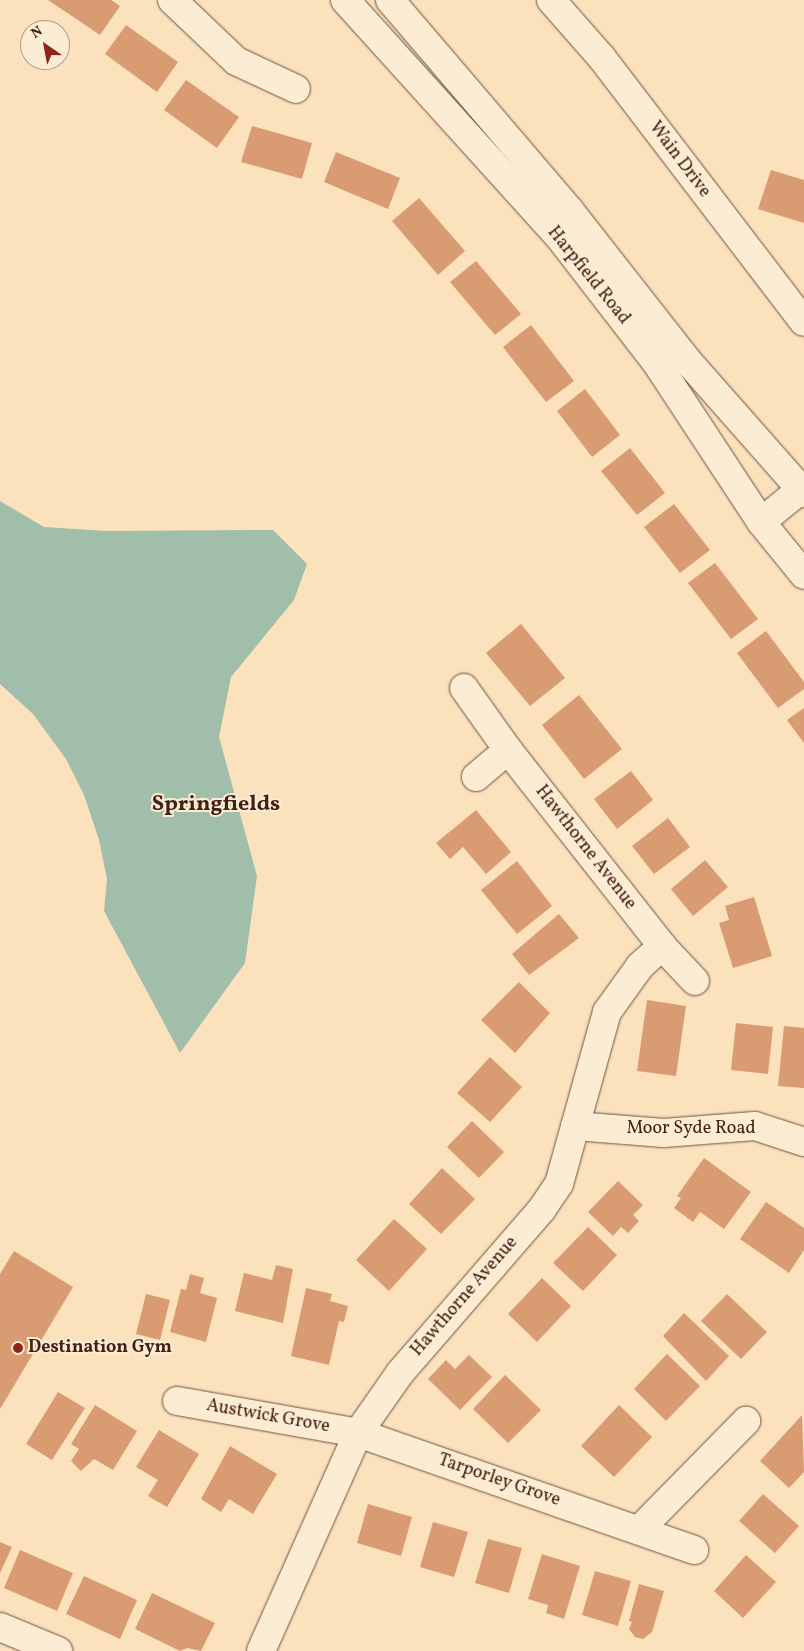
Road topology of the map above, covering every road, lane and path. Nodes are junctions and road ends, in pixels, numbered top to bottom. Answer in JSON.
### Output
{"nodes":[{"id":1,"x":172,"y":0,"type":"edge"},
{"id":2,"x":345,"y":0,"type":"edge"},
{"id":3,"x":390,"y":0,"type":"edge"},
{"id":4,"x":551,"y":0,"type":"edge"},
{"id":5,"x":296,"y":89,"type":"dead end"},
{"id":6,"x":804,"y":322,"type":"edge"},
{"id":7,"x":803,"y":490,"type":"edge"},
{"id":8,"x":760,"y":522,"type":"junction"},
{"id":9,"x":804,"y":575,"type":"edge"},
{"id":10,"x":464,"y":688,"type":"dead end"},
{"id":11,"x":508,"y":750,"type":"junction"},
{"id":12,"x":476,"y":778,"type":"dead end"},
{"id":13,"x":662,"y":946,"type":"junction"},
{"id":14,"x":695,"y":981,"type":"dead end"},
{"id":15,"x":576,"y":1126,"type":"junction"},
{"id":16,"x":804,"y":1142,"type":"edge"},
{"id":17,"x":177,"y":1401,"type":"dead end"},
{"id":18,"x":746,"y":1421,"type":"dead end"},
{"id":19,"x":358,"y":1433,"type":"junction"},
{"id":20,"x":639,"y":1530,"type":"junction"},
{"id":21,"x":694,"y":1550,"type":"dead end"},
{"id":22,"x":0,"y":1627,"type":"edge"},
{"id":23,"x":58,"y":1651,"type":"edge"},
{"id":24,"x":260,"y":1651,"type":"edge"}],
"edges":[{"from":1,"to":5,"type":"street"},
{"from":2,"to":8,"type":"street","name":"Harpfield Road"},
{"from":3,"to":7,"type":"street","name":"Harpfield Road"},
{"from":4,"to":6,"type":"street","name":"Wain Drive"},
{"from":7,"to":8,"type":"street"},
{"from":8,"to":9,"type":"street","name":"Harpfield Road"},
{"from":10,"to":11,"type":"street","name":"Hawthorne Avenue"},
{"from":11,"to":12,"type":"street"},
{"from":11,"to":13,"type":"street","name":"Hawthorne Avenue"},
{"from":13,"to":14,"type":"street","name":"Hawthorne Avenue"},
{"from":13,"to":15,"type":"street","name":"Hawthorne Avenue"},
{"from":15,"to":16,"type":"street","name":"Moor Syde Road"},
{"from":15,"to":19,"type":"street","name":"Hawthorne Avenue"},
{"from":17,"to":19,"type":"street","name":"Austwick Grove"},
{"from":18,"to":20,"type":"street"},
{"from":19,"to":20,"type":"street","name":"Tarporley Grove"},
{"from":19,"to":24,"type":"street","name":"Hawthorne Avenue"},
{"from":20,"to":21,"type":"street","name":"Tarporley Grove"},
{"from":22,"to":23,"type":"street"}]}
